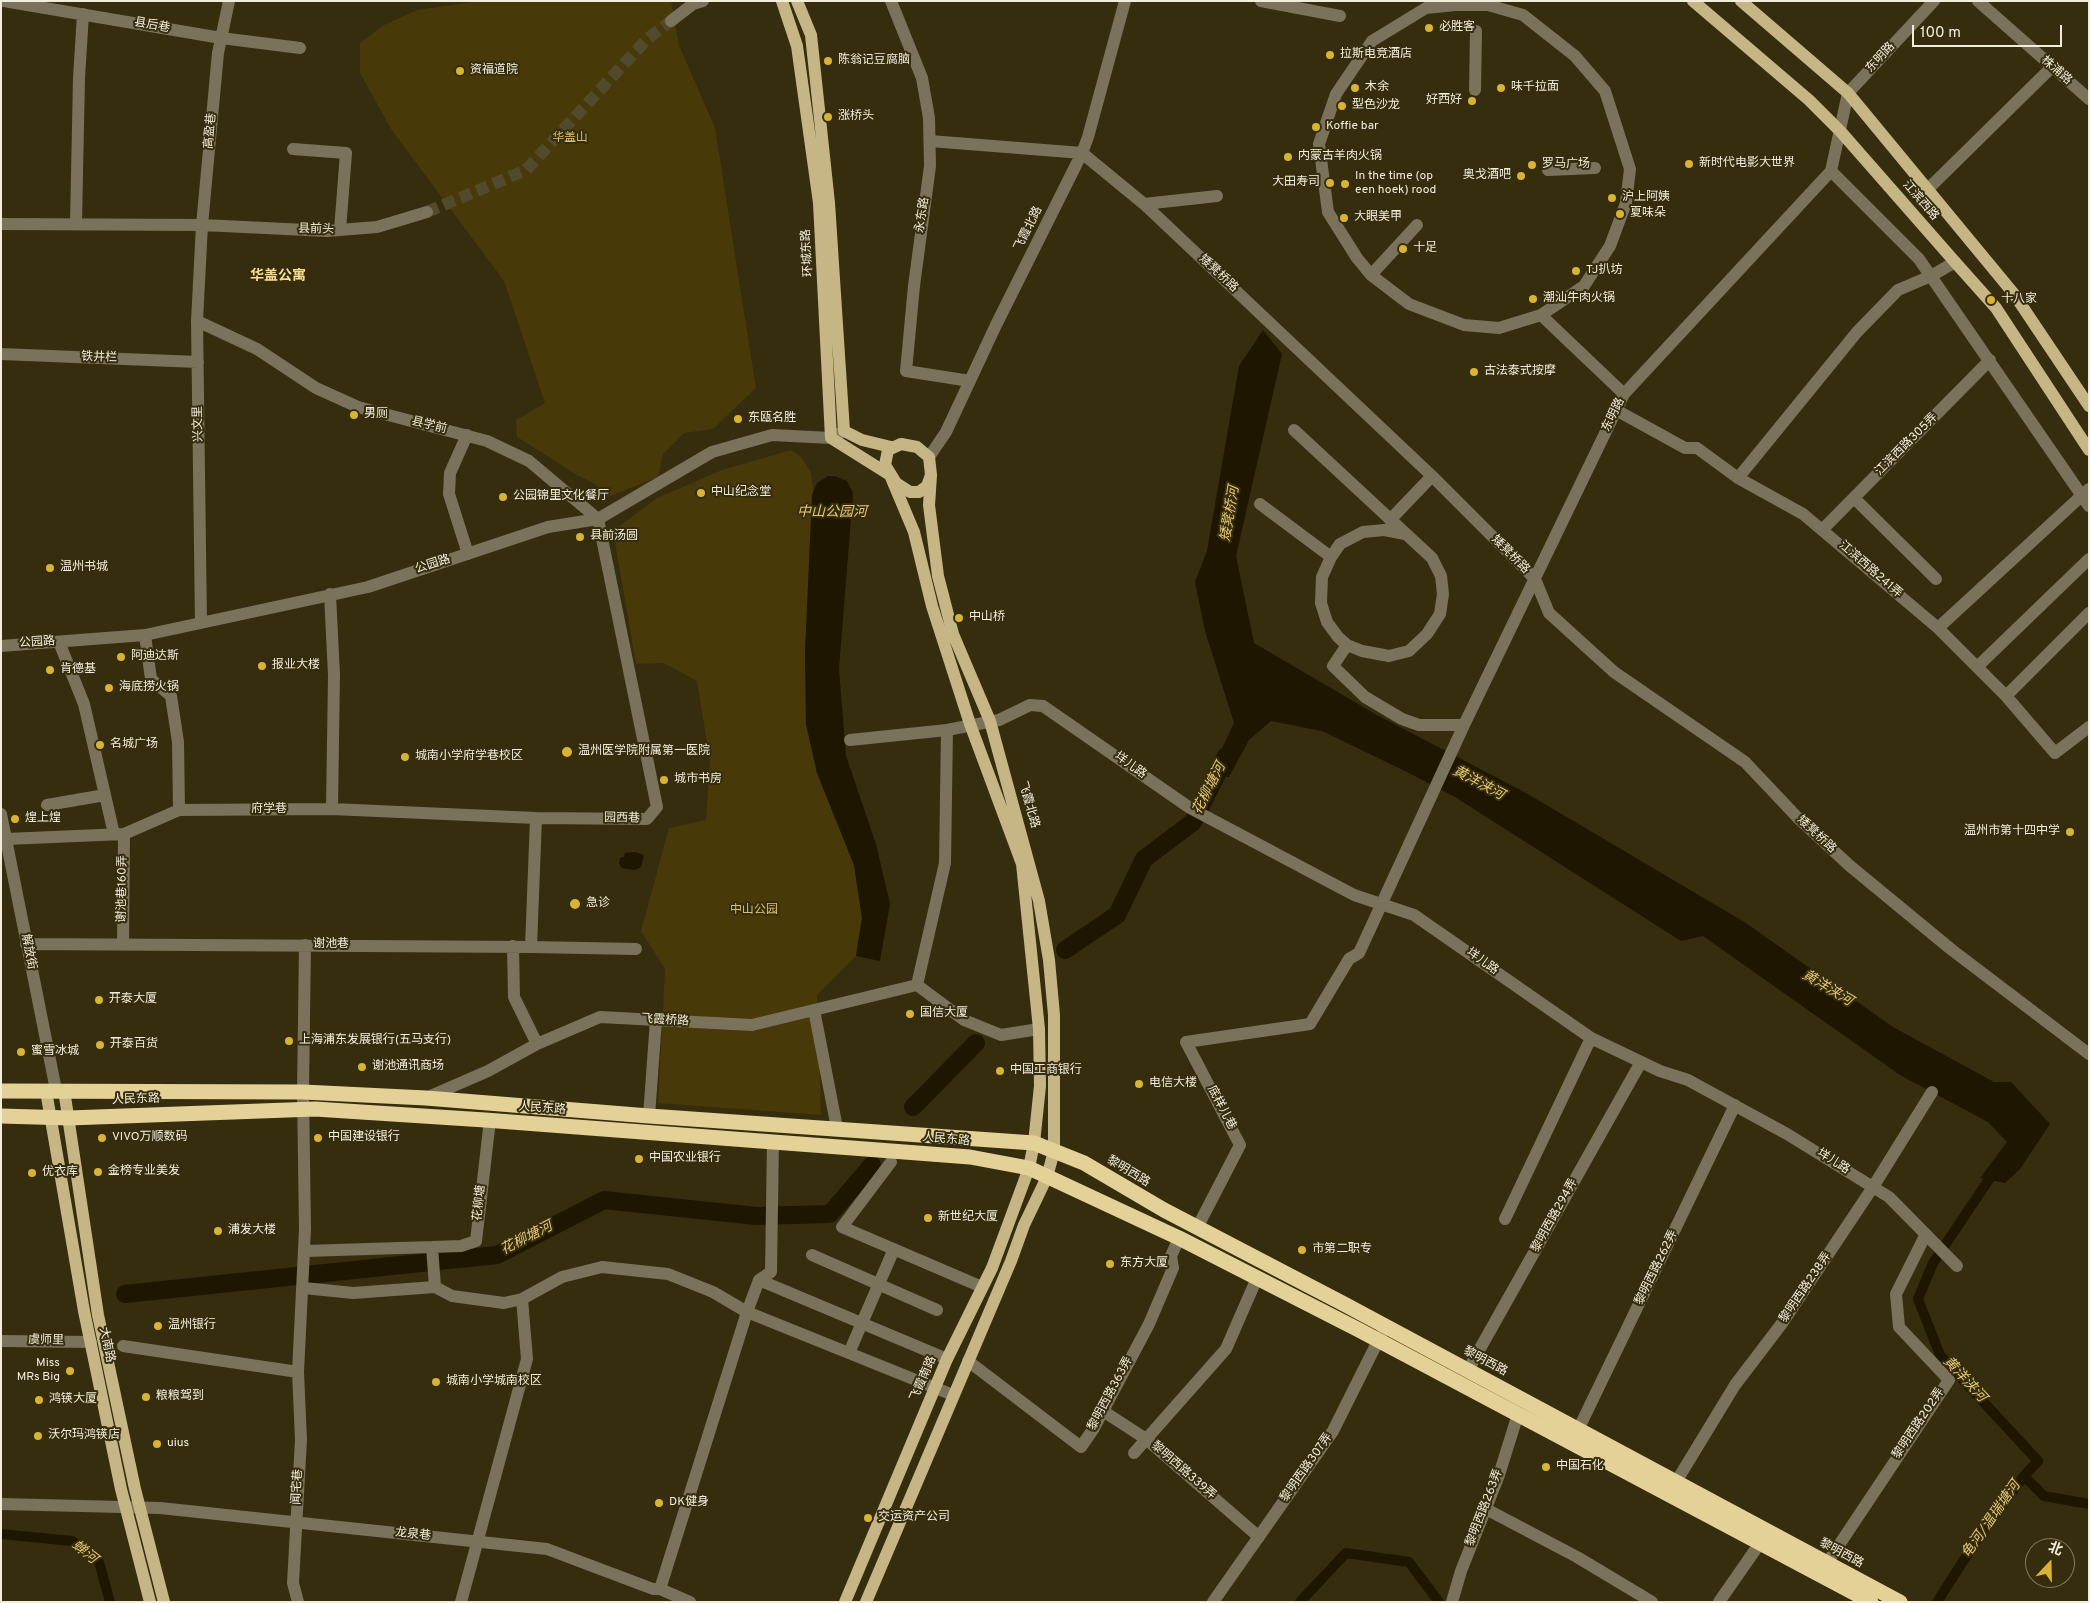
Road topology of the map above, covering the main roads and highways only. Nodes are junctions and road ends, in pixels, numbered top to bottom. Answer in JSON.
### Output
{"nodes":[{"id":1,"x":782,"y":1,"type":"edge"},
{"id":2,"x":797,"y":1,"type":"edge"},
{"id":3,"x":1693,"y":1,"type":"edge"},
{"id":4,"x":1741,"y":1,"type":"edge"},
{"id":5,"x":2089,"y":406,"type":"edge"},
{"id":6,"x":892,"y":447,"type":"junction"},
{"id":7,"x":2089,"y":450,"type":"edge"},
{"id":8,"x":890,"y":475,"type":"junction"},
{"id":9,"x":931,"y":476,"type":"junction"},
{"id":10,"x":55,"y":1090,"type":"junction"},
{"id":11,"x":1,"y":1091,"type":"edge"},
{"id":12,"x":1,"y":1116,"type":"edge"},
{"id":13,"x":68,"y":1118,"type":"junction"},
{"id":14,"x":51,"y":1119,"type":"junction"},
{"id":15,"x":1034,"y":1143,"type":"junction"},
{"id":16,"x":1054,"y":1151,"type":"junction"},
{"id":17,"x":1029,"y":1168,"type":"junction"},
{"id":18,"x":1047,"y":1177,"type":"junction"},
{"id":19,"x":91,"y":1310,"type":"junction"},
{"id":20,"x":150,"y":1602,"type":"edge"},
{"id":21,"x":164,"y":1602,"type":"edge"},
{"id":22,"x":845,"y":1602,"type":"edge"},
{"id":23,"x":866,"y":1602,"type":"edge"},
{"id":24,"x":1871,"y":1602,"type":"edge"},
{"id":25,"x":1900,"y":1602,"type":"edge"}],
"edges":[{"from":1,"to":8,"type":"main road","name":"环城东路"},
{"from":2,"to":6,"type":"main road","name":"环城东路"},
{"from":3,"to":7,"type":"main road","name":"江滨西路"},
{"from":4,"to":5,"type":"main road","name":"江滨西路"},
{"from":6,"to":8,"type":"main road","name":"飞霞北路"},
{"from":6,"to":9,"type":"main road","name":"飞霞北路"},
{"from":8,"to":9,"type":"main road"},
{"from":8,"to":15,"type":"main road","name":"飞霞北路"},
{"from":9,"to":16,"type":"main road","name":"飞霞北路"},
{"from":10,"to":11,"type":"highway","name":"人民东路"},
{"from":10,"to":13,"type":"main road","name":"大南路"},
{"from":10,"to":14,"type":"main road","name":"大南路"},
{"from":10,"to":15,"type":"highway","name":"人民东路"},
{"from":12,"to":14,"type":"highway","name":"人民东路"},
{"from":13,"to":14,"type":"highway","name":"人民东路"},
{"from":13,"to":17,"type":"highway","name":"人民东路"},
{"from":13,"to":19,"type":"main road","name":"大南路"},
{"from":14,"to":19,"type":"main road","name":"大南路"},
{"from":15,"to":16,"type":"highway","name":"人民东路"},
{"from":15,"to":17,"type":"main road","name":"飞霞北路"},
{"from":16,"to":18,"type":"main road","name":"飞霞北路"},
{"from":16,"to":25,"type":"highway","name":"黎明西路"},
{"from":17,"to":18,"type":"highway","name":"人民东路"},
{"from":17,"to":22,"type":"main road","name":"飞霞南路"},
{"from":18,"to":23,"type":"main road"},
{"from":18,"to":24,"type":"highway"},
{"from":19,"to":20,"type":"main road","name":"大南路"},
{"from":19,"to":21,"type":"main road","name":"大南路"}]}
